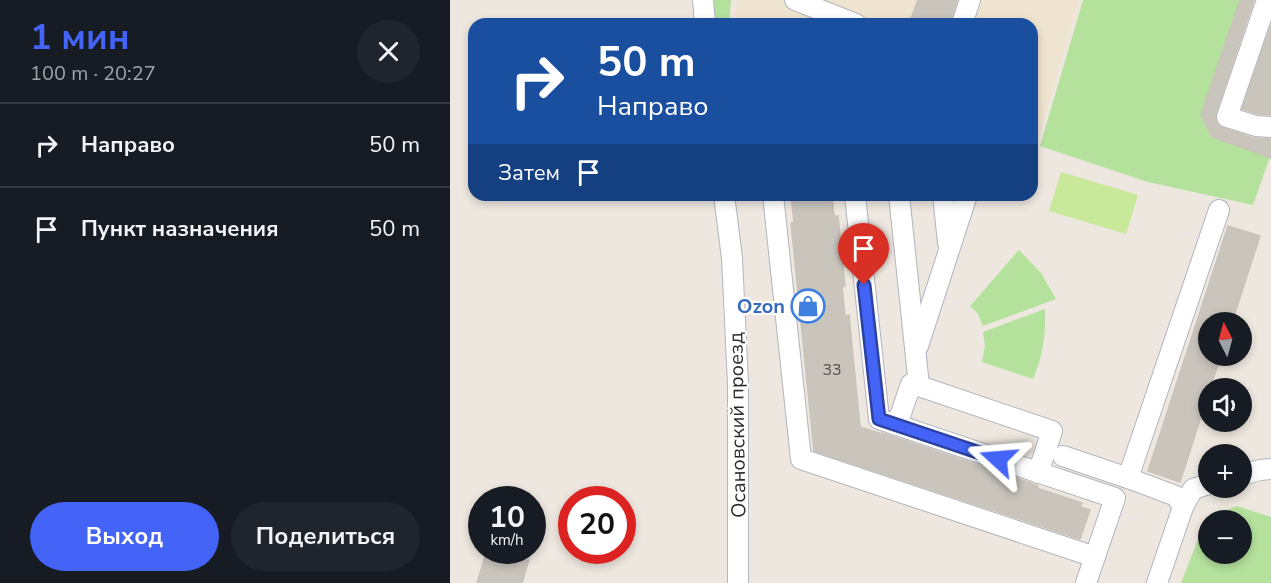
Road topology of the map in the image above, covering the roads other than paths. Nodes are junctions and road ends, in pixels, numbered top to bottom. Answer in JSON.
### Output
{"nodes":[{"id":1,"x":703,"y":0,"type":"edge"},
{"id":2,"x":795,"y":0,"type":"edge"},
{"id":3,"x":970,"y":0,"type":"edge"},
{"id":4,"x":1267,"y":0,"type":"edge"},
{"id":5,"x":704,"y":18,"type":"edge"},
{"id":6,"x":841,"y":18,"type":"edge"},
{"id":7,"x":964,"y":18,"type":"edge"},
{"id":8,"x":1271,"y":127,"type":"edge"},
{"id":9,"x":725,"y":201,"type":"edge"},
{"id":10,"x":774,"y":201,"type":"edge"},
{"id":11,"x":856,"y":201,"type":"edge"},
{"id":12,"x":899,"y":201,"type":"edge"},
{"id":13,"x":944,"y":201,"type":"edge"},
{"id":14,"x":965,"y":201,"type":"edge"},
{"id":15,"x":1219,"y":210,"type":"dead end"},
{"id":16,"x":949,"y":252,"type":"junction"},
{"id":17,"x":915,"y":354,"type":"junction"},
{"id":18,"x":919,"y":387,"type":"junction"},
{"id":19,"x":897,"y":425,"type":"junction"},
{"id":20,"x":1063,"y":456,"type":"dead end"},
{"id":21,"x":1271,"y":470,"type":"edge"},
{"id":22,"x":1038,"y":472,"type":"junction"},
{"id":23,"x":1252,"y":472,"type":"edge"},
{"id":24,"x":1128,"y":478,"type":"junction"},
{"id":25,"x":1198,"y":487,"type":"edge"},
{"id":26,"x":1184,"y":507,"type":"junction"},
{"id":27,"x":1095,"y":557,"type":"junction"},
{"id":28,"x":738,"y":583,"type":"edge"},
{"id":29,"x":1086,"y":583,"type":"edge"},
{"id":30,"x":1157,"y":583,"type":"edge"}],
"edges":[{"from":1,"to":5,"type":"street"},
{"from":2,"to":6,"type":"street"},
{"from":3,"to":7,"type":"street"},
{"from":4,"to":8,"type":"street"},
{"from":9,"to":28,"type":"street","name":"Осановский проезд"},
{"from":10,"to":27,"type":"street"},
{"from":11,"to":19,"type":"street"},
{"from":12,"to":17,"type":"street"},
{"from":13,"to":16,"type":"street"},
{"from":14,"to":16,"type":"street"},
{"from":15,"to":24,"type":"street"},
{"from":16,"to":17,"type":"street"},
{"from":17,"to":18,"type":"street"},
{"from":18,"to":19,"type":"street"},
{"from":18,"to":22,"type":"street"},
{"from":19,"to":22,"type":"street"},
{"from":20,"to":24,"type":"street"},
{"from":21,"to":23,"type":"street"},
{"from":22,"to":27,"type":"street"},
{"from":24,"to":26,"type":"street"},
{"from":25,"to":26,"type":"street"},
{"from":26,"to":30,"type":"street"},
{"from":27,"to":29,"type":"street"}]}
